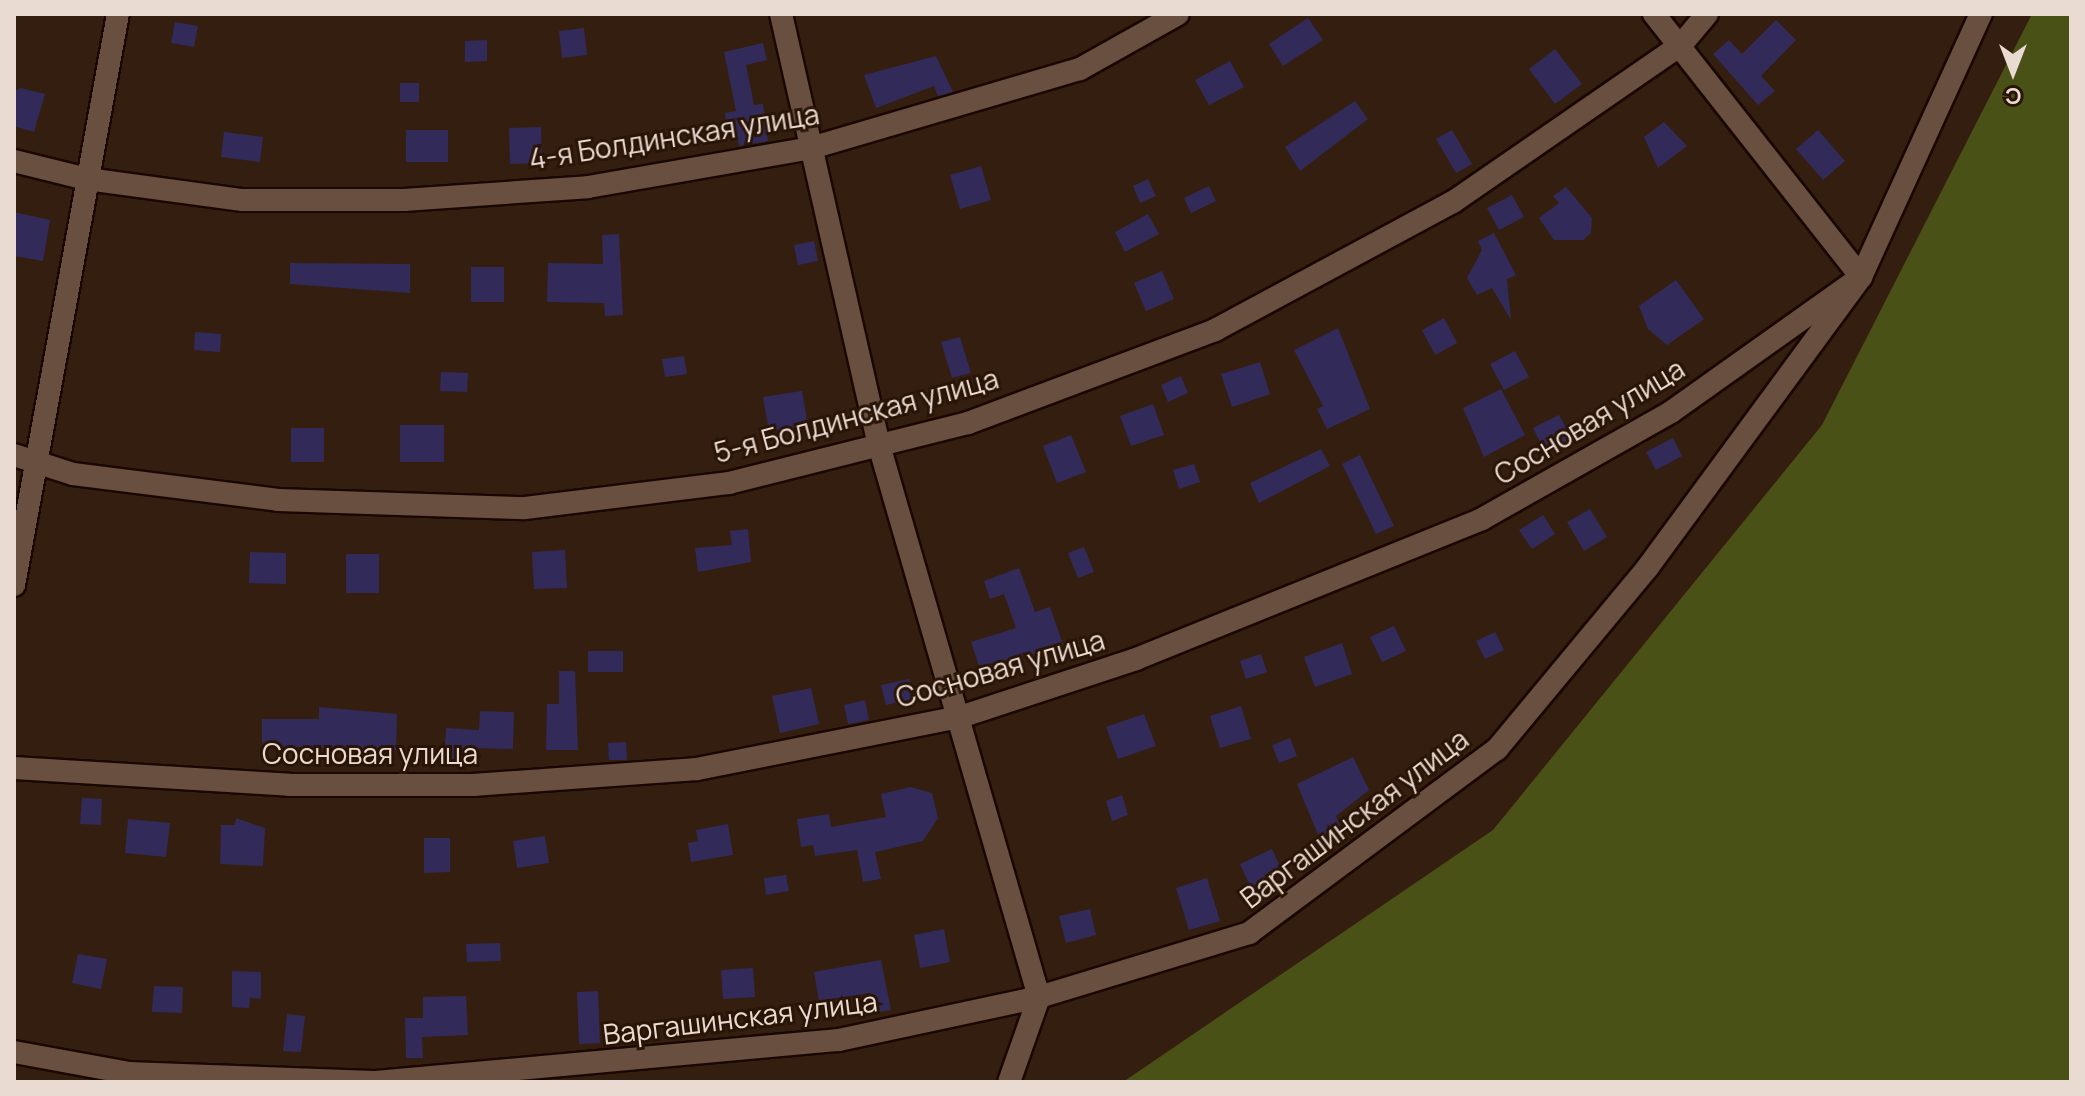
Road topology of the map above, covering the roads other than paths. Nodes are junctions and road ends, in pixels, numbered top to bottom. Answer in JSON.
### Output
{"nodes":[{"id":1,"x":118,"y":14,"type":"edge"},
{"id":2,"x":781,"y":14,"type":"edge"},
{"id":3,"x":1178,"y":14,"type":"edge"},
{"id":4,"x":1654,"y":14,"type":"edge"},
{"id":5,"x":1707,"y":14,"type":"edge"},
{"id":6,"x":1981,"y":14,"type":"edge"},
{"id":7,"x":1681,"y":45,"type":"junction"},
{"id":8,"x":811,"y":148,"type":"junction"},
{"id":9,"x":14,"y":161,"type":"edge"},
{"id":10,"x":87,"y":179,"type":"junction"},
{"id":11,"x":1861,"y":277,"type":"junction"},
{"id":12,"x":879,"y":445,"type":"junction"},
{"id":13,"x":14,"y":455,"type":"edge"},
{"id":14,"x":39,"y":462,"type":"junction"},
{"id":15,"x":14,"y":585,"type":"edge"},
{"id":16,"x":960,"y":717,"type":"junction"},
{"id":17,"x":14,"y":768,"type":"edge"},
{"id":18,"x":1039,"y":997,"type":"junction"},
{"id":19,"x":14,"y":1052,"type":"edge"},
{"id":20,"x":374,"y":1082,"type":"edge"},
{"id":21,"x":1009,"y":1082,"type":"edge"}],
"edges":[{"from":1,"to":10,"type":"street"},
{"from":2,"to":8,"type":"street"},
{"from":3,"to":8,"type":"street","name":"4-я Болдинская улица"},
{"from":4,"to":7,"type":"street"},
{"from":5,"to":7,"type":"street","name":"5-я Болдинская улица"},
{"from":6,"to":11,"type":"street","name":"Варгашинская улица"},
{"from":7,"to":11,"type":"street"},
{"from":7,"to":12,"type":"street","name":"5-я Болдинская улица"},
{"from":8,"to":10,"type":"street","name":"4-я Болдинская улица"},
{"from":8,"to":12,"type":"street"},
{"from":9,"to":10,"type":"street","name":"4-я Болдинская улица"},
{"from":10,"to":14,"type":"street"},
{"from":11,"to":16,"type":"street","name":"Сосновая улица"},
{"from":11,"to":18,"type":"street","name":"Варгашинская улица"},
{"from":12,"to":14,"type":"street","name":"5-я Болдинская улица"},
{"from":12,"to":16,"type":"street"},
{"from":13,"to":14,"type":"street","name":"5-я Болдинская улица"},
{"from":14,"to":15,"type":"street"},
{"from":16,"to":17,"type":"street","name":"Сосновая улица"},
{"from":16,"to":18,"type":"street"},
{"from":18,"to":20,"type":"street","name":"Варгашинская улица"},
{"from":18,"to":21,"type":"street"},
{"from":19,"to":20,"type":"street","name":"Варгашинская улица"}]}
